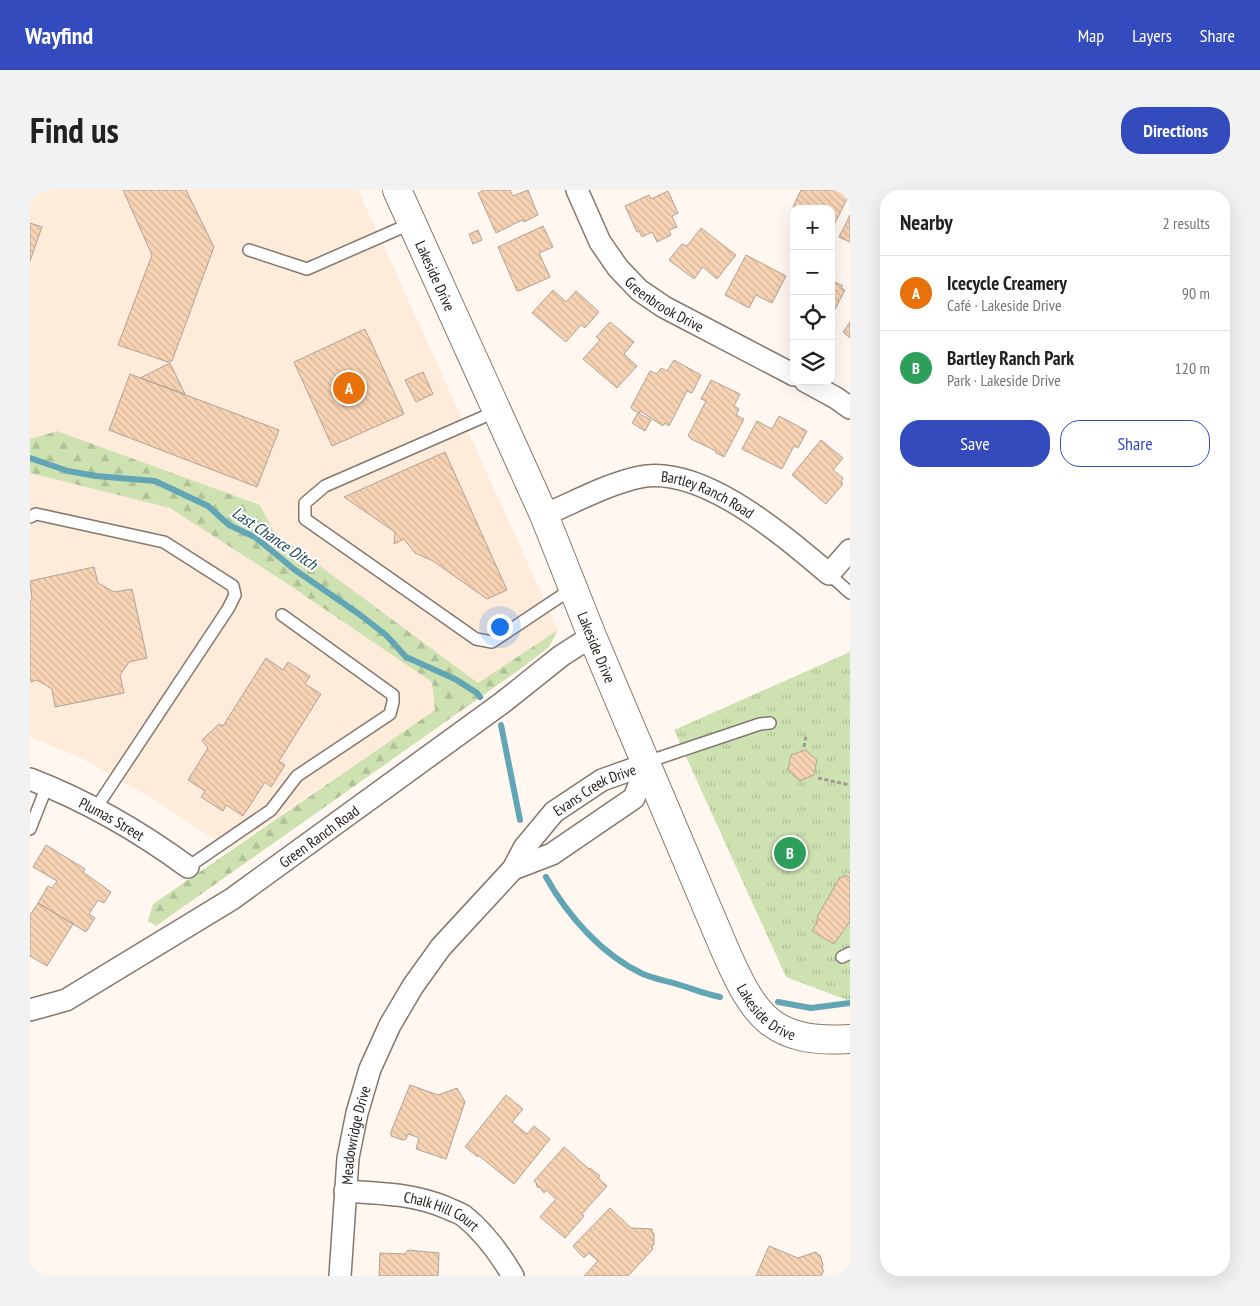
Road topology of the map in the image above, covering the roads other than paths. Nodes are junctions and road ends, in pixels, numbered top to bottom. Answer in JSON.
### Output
{"nodes":[{"id":1,"x":397,"y":190,"type":"edge"},
{"id":2,"x":577,"y":190,"type":"edge"},
{"id":3,"x":412,"y":223,"type":"junction"},
{"id":4,"x":249,"y":250,"type":"dead end"},
{"id":5,"x":790,"y":373,"type":"edge"},
{"id":6,"x":812,"y":385,"type":"edge"},
{"id":7,"x":850,"y":408,"type":"edge"},
{"id":8,"x":497,"y":411,"type":"junction"},
{"id":9,"x":544,"y":515,"type":"junction"},
{"id":10,"x":30,"y":517,"type":"edge"},
{"id":11,"x":850,"y":550,"type":"edge"},
{"id":12,"x":829,"y":574,"type":"junction"},
{"id":13,"x":573,"y":588,"type":"junction"},
{"id":14,"x":850,"y":593,"type":"edge"},
{"id":15,"x":282,"y":615,"type":"dead end"},
{"id":16,"x":592,"y":636,"type":"junction"},
{"id":17,"x":770,"y":723,"type":"dead end"},
{"id":18,"x":647,"y":764,"type":"junction"},
{"id":19,"x":39,"y":782,"type":"edge"},
{"id":20,"x":96,"y":808,"type":"junction"},
{"id":21,"x":30,"y":829,"type":"edge"},
{"id":22,"x":188,"y":867,"type":"joint"},
{"id":23,"x":513,"y":869,"type":"junction"},
{"id":24,"x":403,"y":1002,"type":"joint"},
{"id":25,"x":30,"y":1010,"type":"edge"},
{"id":26,"x":850,"y":1039,"type":"edge"},
{"id":27,"x":345,"y":1191,"type":"junction"},
{"id":28,"x":340,"y":1276,"type":"edge"},
{"id":29,"x":513,"y":1276,"type":"edge"}],
"edges":[{"from":1,"to":3,"type":"street","name":"Lakeside Drive"},
{"from":2,"to":5,"type":"street","name":"Greenbrook Drive"},
{"from":3,"to":4,"type":"lane"},
{"from":3,"to":8,"type":"street","name":"Lakeside Drive"},
{"from":6,"to":7,"type":"street"},
{"from":8,"to":9,"type":"street","name":"Lakeside Drive"},
{"from":8,"to":13,"type":"lane"},
{"from":9,"to":12,"type":"street","name":"Bartley Ranch Road"},
{"from":9,"to":13,"type":"street","name":"Lakeside Drive"},
{"from":10,"to":20,"type":"lane"},
{"from":11,"to":12,"type":"street"},
{"from":12,"to":14,"type":"lane","name":"Bartley Ranch Road"},
{"from":13,"to":16,"type":"street","name":"Lakeside Drive"},
{"from":15,"to":22,"type":"lane"},
{"from":16,"to":18,"type":"street","name":"Lakeside Drive"},
{"from":16,"to":25,"type":"street","name":"Green Ranch Road"},
{"from":17,"to":18,"type":"lane"},
{"from":18,"to":23,"type":"street","name":"Evans Creek Drive"},
{"from":18,"to":23,"type":"street","name":"Evans Creek Drive"},
{"from":18,"to":26,"type":"street","name":"Lakeside Drive"},
{"from":19,"to":20,"type":"street","name":"Plumas Street"},
{"from":19,"to":21,"type":"lane"},
{"from":20,"to":22,"type":"street","name":"Plumas Street"},
{"from":23,"to":24,"type":"street","name":"Evans Creek Drive"},
{"from":24,"to":27,"type":"street","name":"Meadowridge Drive"},
{"from":27,"to":28,"type":"street","name":"Meadowridge Drive"},
{"from":27,"to":29,"type":"street","name":"Chalk Hill Court"}]}
